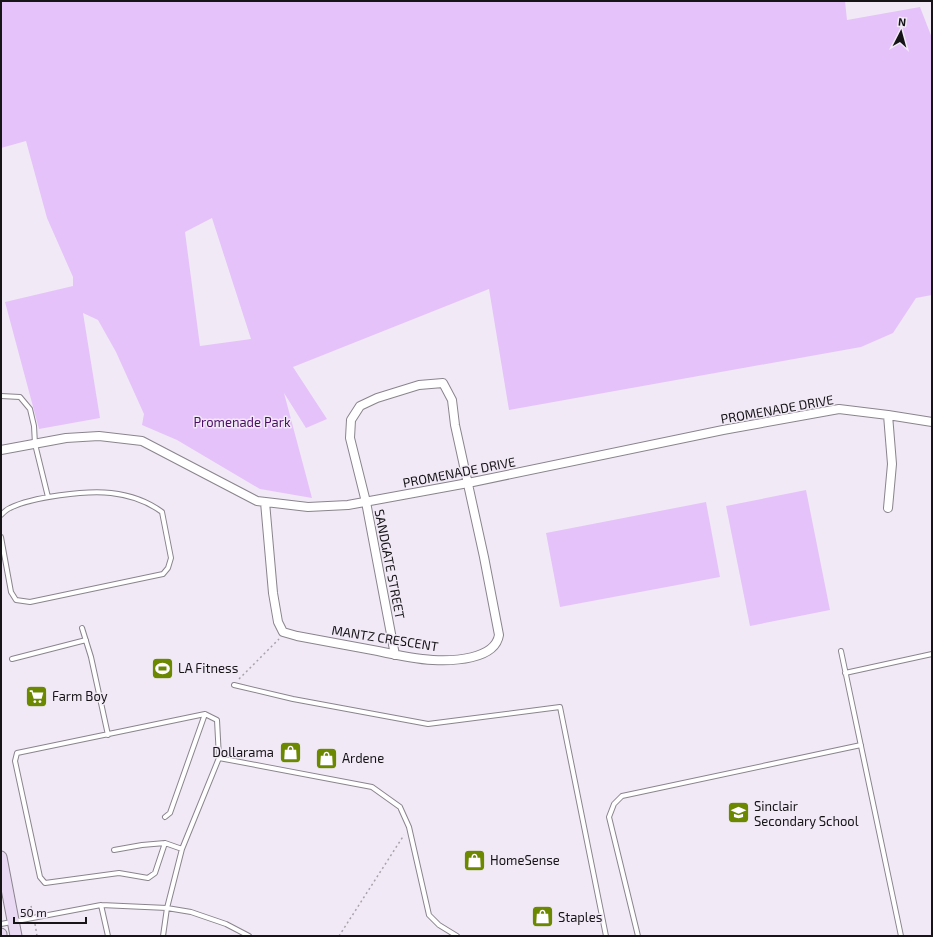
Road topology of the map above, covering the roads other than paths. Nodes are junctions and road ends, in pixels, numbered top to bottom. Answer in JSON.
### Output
{"nodes":[{"id":1,"x":1,"y":396,"type":"edge"},
{"id":2,"x":888,"y":415,"type":"junction"},
{"id":3,"x":932,"y":422,"type":"edge"},
{"id":4,"x":35,"y":444,"type":"junction"},
{"id":5,"x":1,"y":450,"type":"edge"},
{"id":6,"x":468,"y":483,"type":"junction"},
{"id":7,"x":48,"y":497,"type":"junction"},
{"id":8,"x":265,"y":502,"type":"junction"},
{"id":9,"x":366,"y":502,"type":"junction"},
{"id":10,"x":888,"y":508,"type":"dead end"},
{"id":11,"x":1,"y":515,"type":"edge"},
{"id":12,"x":1,"y":537,"type":"edge"},
{"id":13,"x":82,"y":628,"type":"dead end"},
{"id":14,"x":86,"y":640,"type":"junction"},
{"id":15,"x":841,"y":651,"type":"dead end"},
{"id":16,"x":932,"y":654,"type":"edge"},
{"id":17,"x":395,"y":655,"type":"junction"},
{"id":18,"x":12,"y":659,"type":"dead end"},
{"id":19,"x":845,"y":673,"type":"junction"},
{"id":20,"x":234,"y":685,"type":"road end"},
{"id":21,"x":205,"y":714,"type":"junction"},
{"id":22,"x":108,"y":735,"type":"junction"},
{"id":23,"x":861,"y":745,"type":"junction"},
{"id":24,"x":219,"y":758,"type":"junction"},
{"id":25,"x":164,"y":817,"type":"dead end"},
{"id":26,"x":165,"y":843,"type":"junction"},
{"id":27,"x":182,"y":848,"type":"junction"},
{"id":28,"x":114,"y":850,"type":"dead end"},
{"id":29,"x":1,"y":857,"type":"edge"},
{"id":30,"x":101,"y":905,"type":"junction"},
{"id":31,"x":167,"y":908,"type":"junction"},
{"id":32,"x":13,"y":921,"type":"junction"},
{"id":33,"x":1,"y":924,"type":"edge"},
{"id":34,"x":16,"y":936,"type":"edge"},
{"id":35,"x":108,"y":936,"type":"edge"},
{"id":36,"x":163,"y":936,"type":"edge"},
{"id":37,"x":249,"y":936,"type":"edge"},
{"id":38,"x":457,"y":936,"type":"edge"},
{"id":39,"x":606,"y":936,"type":"edge"},
{"id":40,"x":638,"y":936,"type":"edge"},
{"id":41,"x":901,"y":936,"type":"edge"}],
"edges":[{"from":1,"to":4,"type":"lane"},
{"from":2,"to":3,"type":"street","name":"PROMENADE DRIVE"},
{"from":2,"to":6,"type":"street","name":"PROMENADE DRIVE"},
{"from":2,"to":10,"type":"street"},
{"from":4,"to":5,"type":"street","name":"PROMENADE DRIVE"},
{"from":4,"to":7,"type":"lane"},
{"from":4,"to":8,"type":"street","name":"PROMENADE DRIVE"},
{"from":6,"to":9,"type":"street","name":"PROMENADE DRIVE"},
{"from":6,"to":9,"type":"street","name":"SANDGATE STREET"},
{"from":6,"to":17,"type":"street","name":"MANTZ CRESCENT"},
{"from":7,"to":11,"type":"lane"},
{"from":7,"to":12,"type":"lane"},
{"from":8,"to":9,"type":"street","name":"PROMENADE DRIVE"},
{"from":8,"to":17,"type":"street","name":"MANTZ CRESCENT"},
{"from":9,"to":17,"type":"street","name":"SANDGATE STREET"},
{"from":13,"to":14,"type":"lane"},
{"from":14,"to":18,"type":"lane"},
{"from":14,"to":22,"type":"lane"},
{"from":15,"to":19,"type":"lane"},
{"from":16,"to":19,"type":"lane"},
{"from":19,"to":23,"type":"lane"},
{"from":20,"to":39,"type":"lane"},
{"from":21,"to":22,"type":"lane"},
{"from":21,"to":24,"type":"lane"},
{"from":21,"to":25,"type":"lane"},
{"from":22,"to":26,"type":"lane"},
{"from":23,"to":40,"type":"lane"},
{"from":23,"to":41,"type":"lane"},
{"from":24,"to":27,"type":"lane"},
{"from":24,"to":38,"type":"lane"},
{"from":26,"to":27,"type":"lane"},
{"from":26,"to":28,"type":"lane"},
{"from":27,"to":31,"type":"lane"},
{"from":29,"to":32,"type":"street"},
{"from":30,"to":31,"type":"lane"},
{"from":30,"to":32,"type":"lane"},
{"from":30,"to":35,"type":"lane"},
{"from":31,"to":36,"type":"lane"},
{"from":31,"to":37,"type":"lane"},
{"from":32,"to":33,"type":"lane"},
{"from":32,"to":34,"type":"street"}]}
